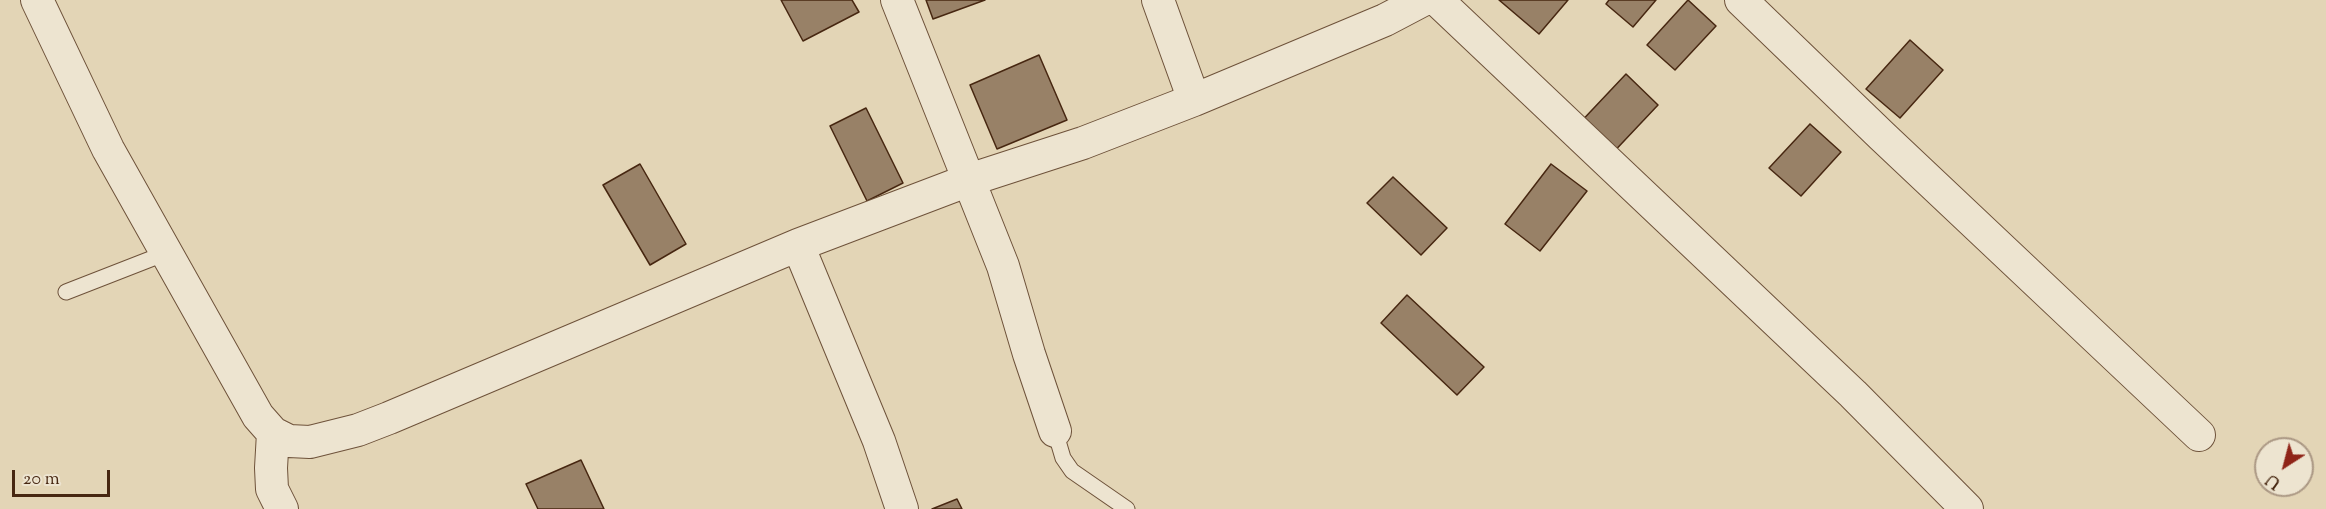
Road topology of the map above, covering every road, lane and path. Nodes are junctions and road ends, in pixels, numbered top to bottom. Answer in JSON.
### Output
{"nodes":[{"id":1,"x":38,"y":0,"type":"edge"},
{"id":2,"x":897,"y":0,"type":"edge"},
{"id":3,"x":1158,"y":0,"type":"edge"},
{"id":4,"x":1424,"y":0,"type":"edge"},
{"id":5,"x":1437,"y":0,"type":"edge"},
{"id":6,"x":1741,"y":0,"type":"edge"},
{"id":7,"x":1194,"y":100,"type":"junction"},
{"id":8,"x":969,"y":180,"type":"junction"},
{"id":9,"x":798,"y":245,"type":"junction"},
{"id":10,"x":165,"y":254,"type":"junction"},
{"id":11,"x":66,"y":292,"type":"dead end"},
{"id":12,"x":1055,"y":430,"type":"joint"},
{"id":13,"x":273,"y":433,"type":"junction"},
{"id":14,"x":2199,"y":435,"type":"dead end"},
{"id":15,"x":282,"y":509,"type":"edge"},
{"id":16,"x":902,"y":509,"type":"edge"},
{"id":17,"x":1127,"y":509,"type":"edge"},
{"id":18,"x":1967,"y":509,"type":"edge"}],
"edges":[{"from":1,"to":10,"type":"street"},
{"from":2,"to":8,"type":"street"},
{"from":3,"to":7,"type":"street"},
{"from":4,"to":7,"type":"street"},
{"from":5,"to":18,"type":"street"},
{"from":6,"to":14,"type":"street"},
{"from":7,"to":8,"type":"street"},
{"from":8,"to":9,"type":"street"},
{"from":8,"to":12,"type":"street"},
{"from":9,"to":13,"type":"street"},
{"from":9,"to":16,"type":"street"},
{"from":10,"to":11,"type":"lane"},
{"from":10,"to":13,"type":"street"},
{"from":12,"to":17,"type":"lane"},
{"from":13,"to":15,"type":"street"}]}
